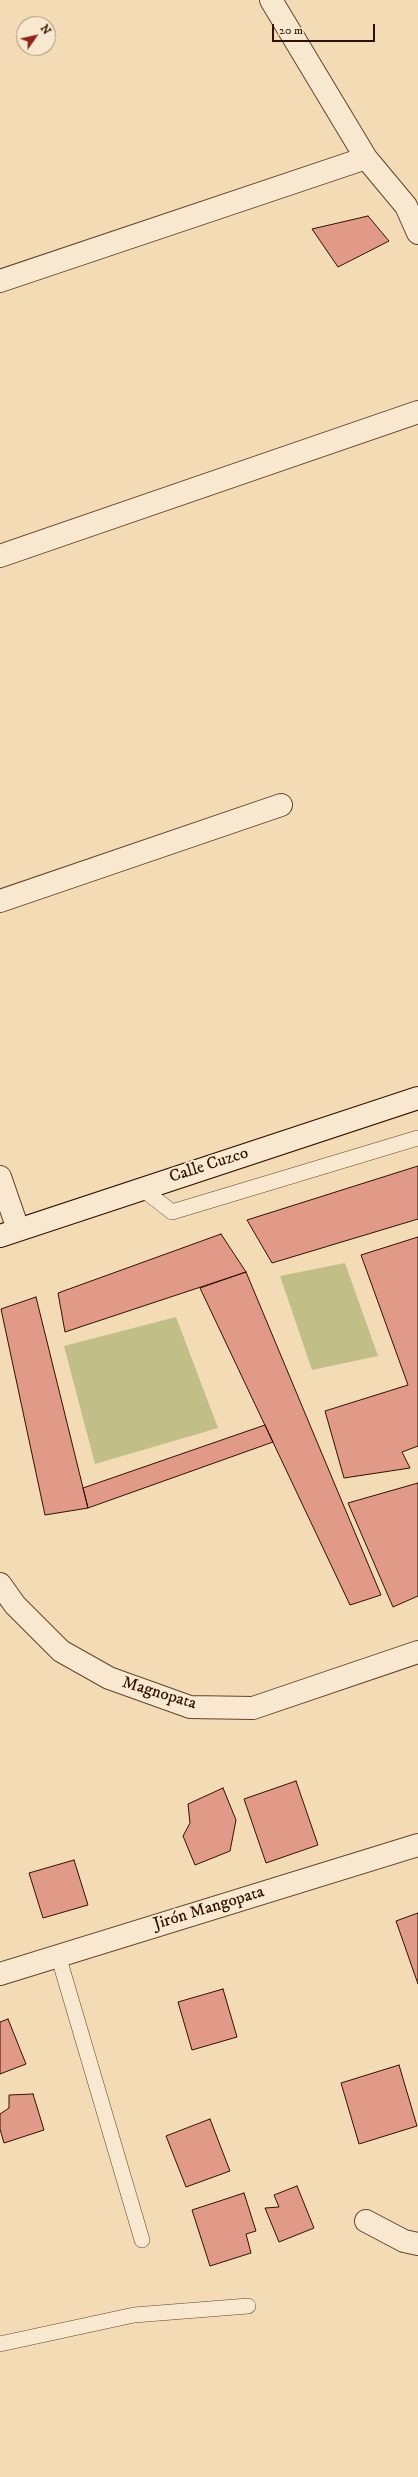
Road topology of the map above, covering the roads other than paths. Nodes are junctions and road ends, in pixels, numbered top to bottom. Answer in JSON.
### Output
{"nodes":[{"id":1,"x":271,"y":0,"type":"edge"},
{"id":2,"x":366,"y":158,"type":"junction"},
{"id":3,"x":418,"y":233,"type":"edge"},
{"id":4,"x":0,"y":281,"type":"edge"},
{"id":5,"x":418,"y":412,"type":"edge"},
{"id":6,"x":0,"y":556,"type":"edge"},
{"id":7,"x":280,"y":805,"type":"dead end"},
{"id":8,"x":0,"y":901,"type":"edge"},
{"id":9,"x":418,"y":1098,"type":"edge"},
{"id":10,"x":418,"y":1138,"type":"edge"},
{"id":11,"x":0,"y":1177,"type":"edge"},
{"id":12,"x":141,"y":1188,"type":"junction"},
{"id":13,"x":9,"y":1232,"type":"edge"},
{"id":14,"x":0,"y":1584,"type":"edge"},
{"id":15,"x":418,"y":1652,"type":"edge"},
{"id":16,"x":418,"y":1845,"type":"edge"},
{"id":17,"x":58,"y":1955,"type":"junction"},
{"id":18,"x":0,"y":1974,"type":"edge"},
{"id":19,"x":366,"y":2221,"type":"dead end"},
{"id":20,"x":142,"y":2240,"type":"dead end"},
{"id":21,"x":418,"y":2244,"type":"edge"},
{"id":22,"x":248,"y":2306,"type":"dead end"},
{"id":23,"x":0,"y":2344,"type":"edge"}],
"edges":[{"from":1,"to":2,"type":"street"},
{"from":2,"to":3,"type":"street"},
{"from":2,"to":4,"type":"street"},
{"from":5,"to":6,"type":"street"},
{"from":7,"to":8,"type":"street"},
{"from":9,"to":12,"type":"street","name":"Calle Cuzco"},
{"from":10,"to":12,"type":"lane"},
{"from":11,"to":13,"type":"street"},
{"from":12,"to":13,"type":"street","name":"Calle Cuzco"},
{"from":14,"to":15,"type":"street","name":"Magnopata"},
{"from":16,"to":17,"type":"street","name":"Jirón Mangopata"},
{"from":17,"to":18,"type":"street","name":"Jirón Mangopata"},
{"from":17,"to":20,"type":"lane"},
{"from":19,"to":21,"type":"street"},
{"from":22,"to":23,"type":"lane"}]}
